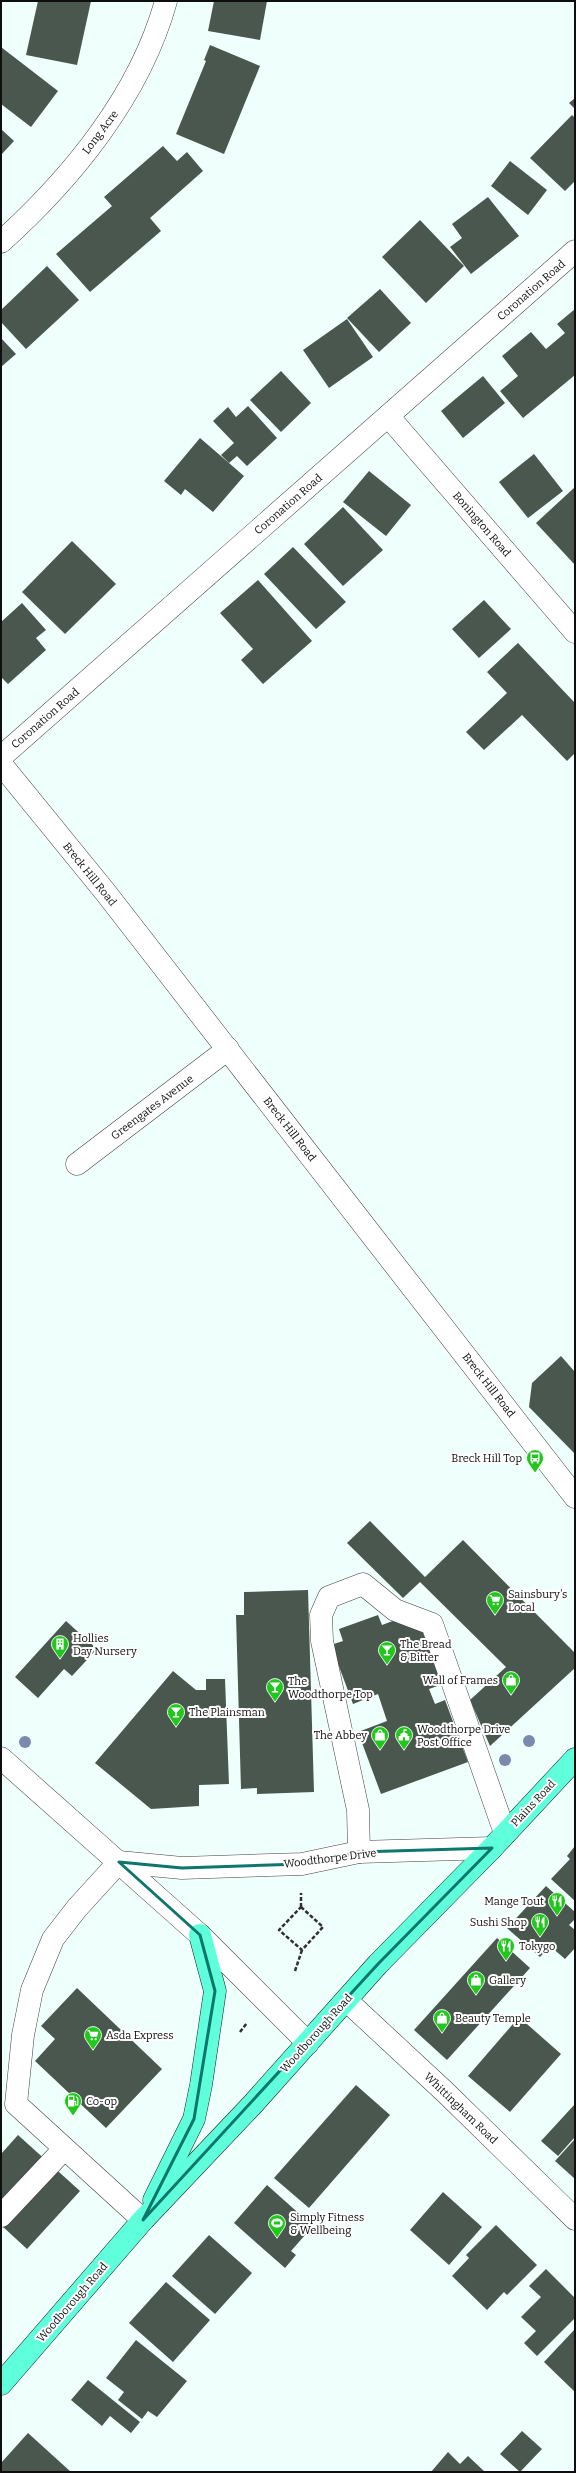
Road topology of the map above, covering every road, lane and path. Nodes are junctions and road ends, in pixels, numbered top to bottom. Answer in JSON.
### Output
{"nodes":[{"id":1,"x":166,"y":1,"type":"edge"},
{"id":2,"x":1,"y":242,"type":"edge"},
{"id":3,"x":575,"y":251,"type":"edge"},
{"id":4,"x":388,"y":416,"type":"junction"},
{"id":5,"x":575,"y":632,"type":"edge"},
{"id":6,"x":1,"y":757,"type":"edge"},
{"id":7,"x":1,"y":764,"type":"edge"},
{"id":8,"x":228,"y":1049,"type":"junction"},
{"id":9,"x":77,"y":1164,"type":"dead end"},
{"id":10,"x":575,"y":1497,"type":"edge"},
{"id":11,"x":1,"y":1758,"type":"edge"},
{"id":12,"x":575,"y":1759,"type":"edge"},
{"id":13,"x":499,"y":1840,"type":"junction"},
{"id":14,"x":359,"y":1852,"type":"junction"},
{"id":15,"x":119,"y":1862,"type":"junction"},
{"id":16,"x":200,"y":1935,"type":"junction"},
{"id":17,"x":302,"y":1950,"type":"junction"},
{"id":18,"x":296,"y":1971,"type":"dead end"},
{"id":19,"x":346,"y":2000,"type":"junction"},
{"id":20,"x":248,"y":2021,"type":"dead end"},
{"id":21,"x":239,"y":2033,"type":"dead end"},
{"id":22,"x":308,"y":2043,"type":"junction"},
{"id":23,"x":64,"y":2149,"type":"junction"},
{"id":24,"x":1,"y":2216,"type":"edge"},
{"id":25,"x":575,"y":2218,"type":"edge"},
{"id":26,"x":143,"y":2220,"type":"junction"},
{"id":27,"x":3,"y":2376,"type":"edge"}],
"edges":[{"from":1,"to":2,"type":"street","name":"Long Acre"},
{"from":3,"to":4,"type":"street","name":"Coronation Road"},
{"from":4,"to":5,"type":"street","name":"Bonington Road"},
{"from":4,"to":6,"type":"street","name":"Coronation Road"},
{"from":7,"to":8,"type":"street","name":"Breck Hill Road"},
{"from":8,"to":9,"type":"street","name":"Greengates Avenue"},
{"from":8,"to":10,"type":"street","name":"Breck Hill Road"},
{"from":11,"to":15,"type":"street"},
{"from":12,"to":13,"type":"main road","name":"Plains Road"},
{"from":13,"to":14,"type":"street","name":"Woodthorpe Drive"},
{"from":13,"to":14,"type":"street"},
{"from":13,"to":19,"type":"main road","name":"Woodborough Road"},
{"from":14,"to":15,"type":"street","name":"Woodthorpe Drive"},
{"from":15,"to":16,"type":"street"},
{"from":15,"to":23,"type":"street"},
{"from":16,"to":22,"type":"street"},
{"from":16,"to":26,"type":"main road","name":"Woodborough Road"},
{"from":17,"to":17,"type":"path"},
{"from":17,"to":18,"type":"path"},
{"from":19,"to":22,"type":"main road","name":"Woodborough Road"},
{"from":19,"to":25,"type":"street","name":"Whittingham Road"},
{"from":20,"to":21,"type":"path"},
{"from":22,"to":26,"type":"main road","name":"Woodborough Road"},
{"from":23,"to":24,"type":"street"},
{"from":23,"to":26,"type":"street"},
{"from":26,"to":27,"type":"main road","name":"Woodborough Road"}]}
